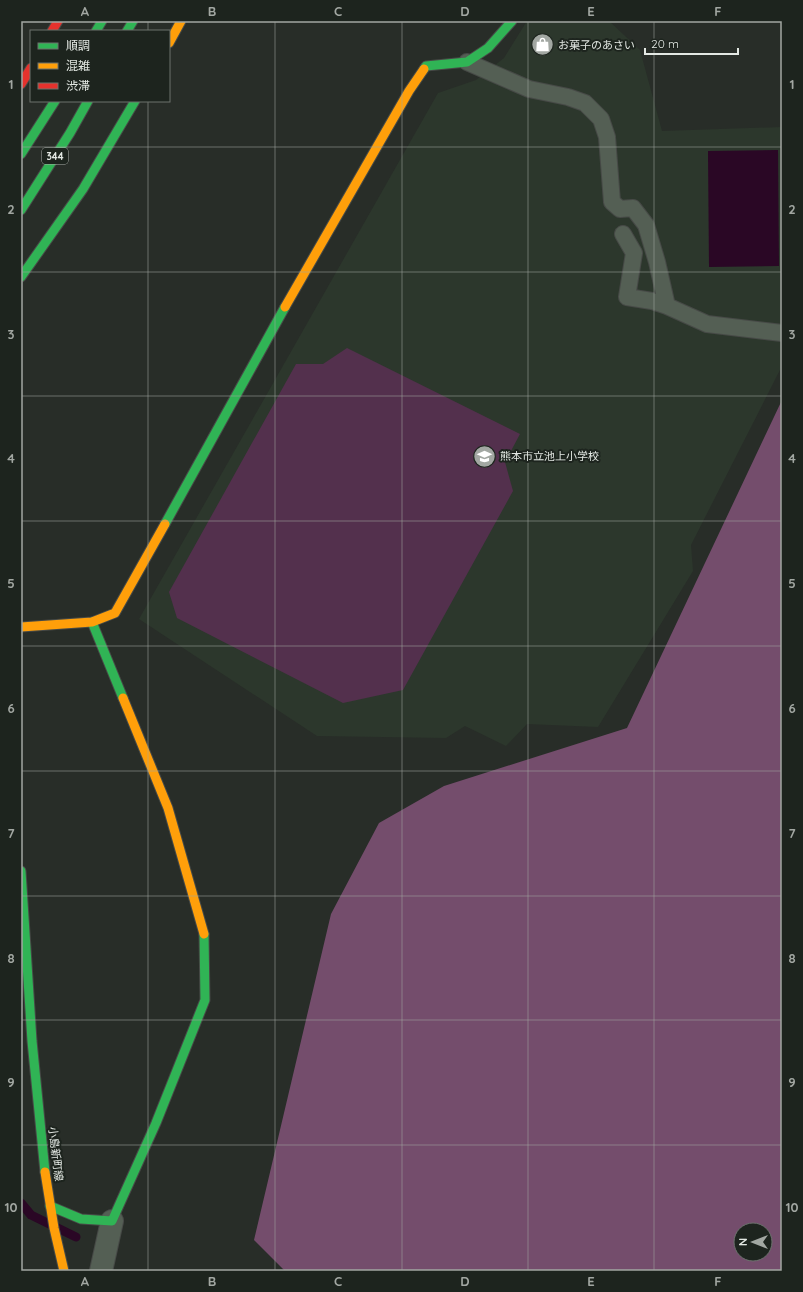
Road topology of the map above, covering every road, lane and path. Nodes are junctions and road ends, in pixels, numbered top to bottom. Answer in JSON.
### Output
{"nodes":[{"id":1,"x":58,"y":21,"type":"edge"},
{"id":2,"x":102,"y":21,"type":"edge"},
{"id":3,"x":133,"y":21,"type":"edge"},
{"id":4,"x":181,"y":21,"type":"edge"},
{"id":5,"x":512,"y":21,"type":"edge"},
{"id":6,"x":53,"y":30,"type":"edge"},
{"id":7,"x":97,"y":30,"type":"edge"},
{"id":8,"x":128,"y":30,"type":"edge"},
{"id":9,"x":170,"y":41,"type":"edge"},
{"id":10,"x":467,"y":62,"type":"junction"},
{"id":11,"x":30,"y":70,"type":"edge"},
{"id":12,"x":21,"y":84,"type":"edge"},
{"id":13,"x":54,"y":102,"type":"edge"},
{"id":14,"x":87,"y":102,"type":"edge"},
{"id":15,"x":134,"y":102,"type":"edge"},
{"id":16,"x":21,"y":154,"type":"edge"},
{"id":17,"x":21,"y":210,"type":"edge"},
{"id":18,"x":623,"y":234,"type":"dead end"},
{"id":19,"x":21,"y":277,"type":"edge"},
{"id":20,"x":667,"y":306,"type":"junction"},
{"id":21,"x":782,"y":333,"type":"edge"},
{"id":22,"x":92,"y":622,"type":"junction"},
{"id":23,"x":21,"y":627,"type":"edge"},
{"id":24,"x":21,"y":871,"type":"edge"},
{"id":25,"x":50,"y":1206,"type":"junction"},
{"id":26,"x":112,"y":1220,"type":"junction"},
{"id":27,"x":64,"y":1271,"type":"edge"},
{"id":28,"x":101,"y":1271,"type":"edge"}],
"edges":[{"from":1,"to":6,"type":"main road"},
{"from":2,"to":7,"type":"main road"},
{"from":3,"to":8,"type":"main road"},
{"from":4,"to":9,"type":"main road"},
{"from":5,"to":10,"type":"main road"},
{"from":10,"to":20,"type":"lane"},
{"from":10,"to":22,"type":"main road"},
{"from":11,"to":12,"type":"main road"},
{"from":13,"to":16,"type":"main road","number":"344"},
{"from":14,"to":17,"type":"main road","number":"344"},
{"from":15,"to":19,"type":"main road"},
{"from":18,"to":20,"type":"lane"},
{"from":20,"to":21,"type":"lane"},
{"from":22,"to":23,"type":"main road"},
{"from":22,"to":26,"type":"main road"},
{"from":24,"to":25,"type":"main road","name":"小島新町線"},
{"from":25,"to":26,"type":"main road"},
{"from":25,"to":27,"type":"main road","name":"小島新町線"},
{"from":26,"to":28,"type":"street"}]}
